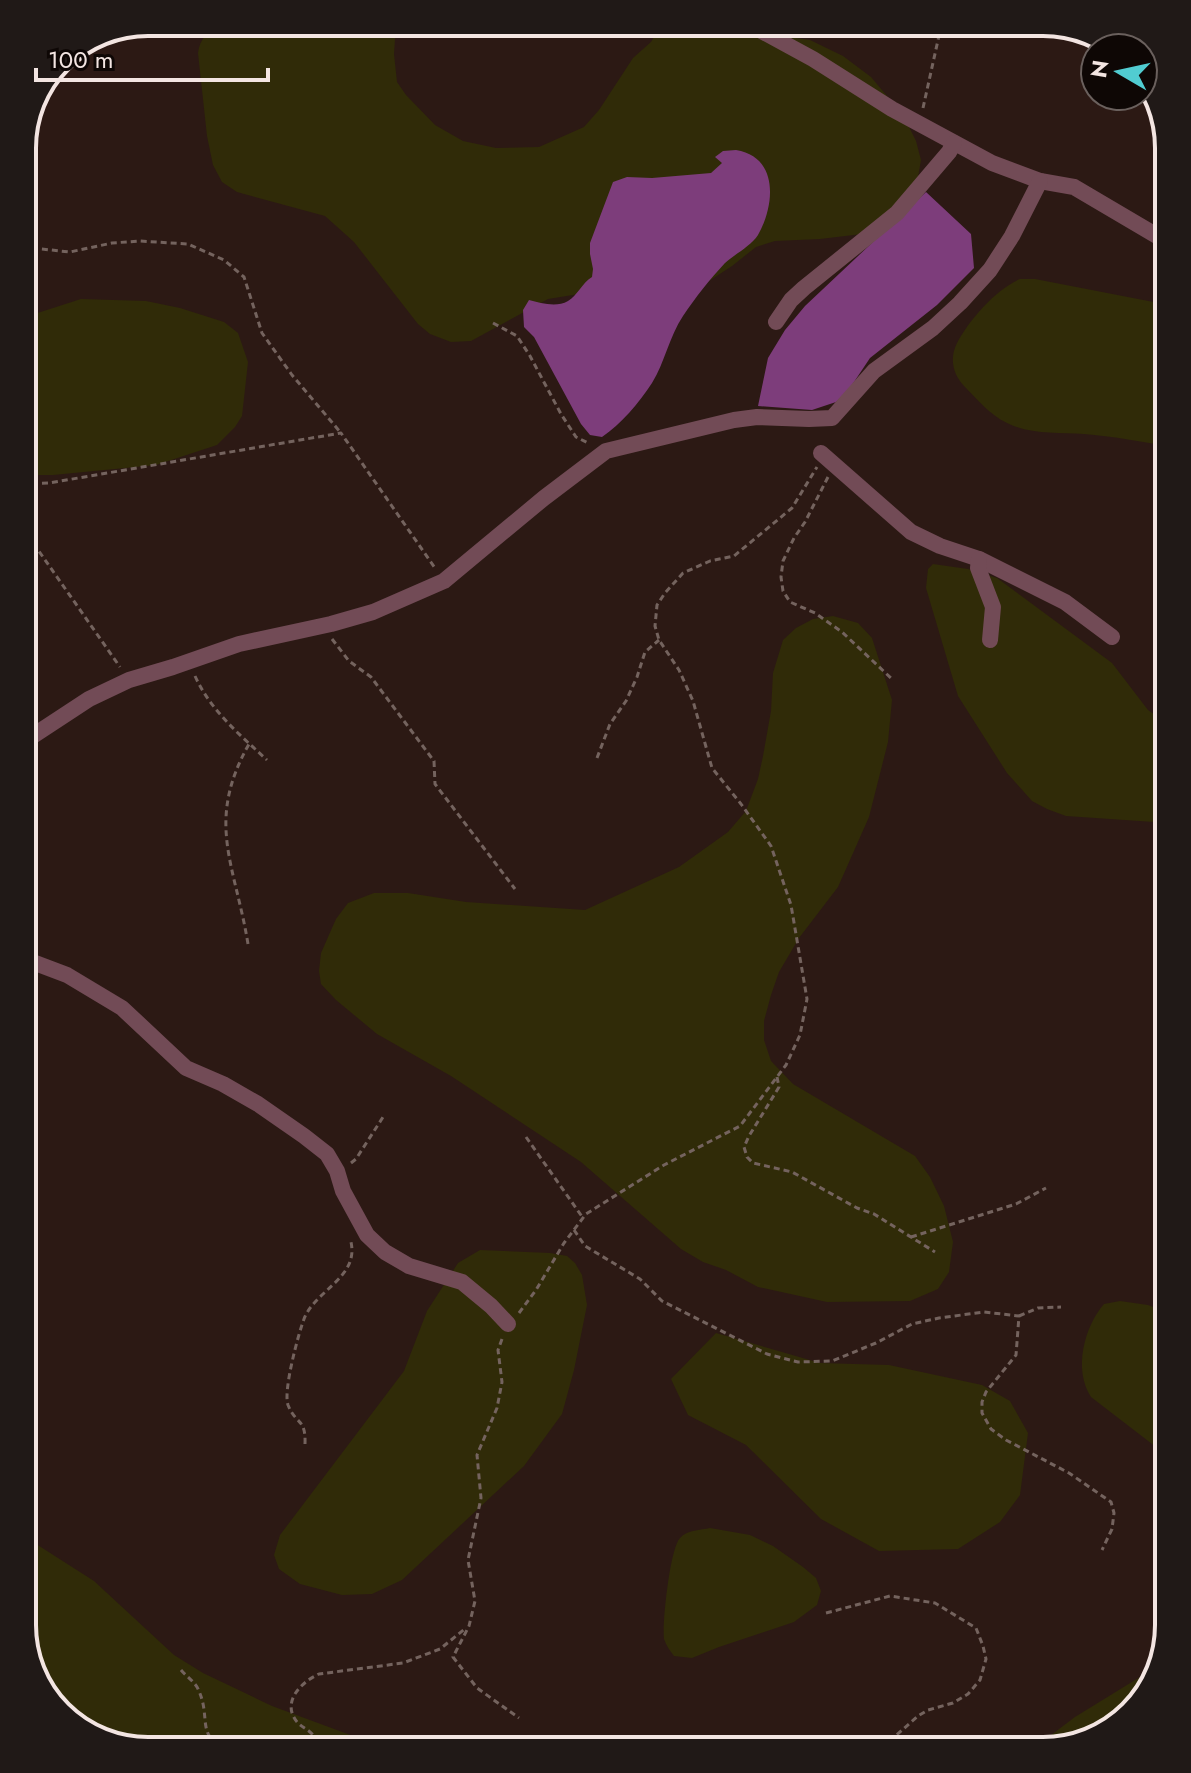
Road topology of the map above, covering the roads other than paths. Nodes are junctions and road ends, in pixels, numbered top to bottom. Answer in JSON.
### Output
{"nodes":[{"id":1,"x":771,"y":36,"type":"edge"},
{"id":2,"x":954,"y":143,"type":"junction"},
{"id":3,"x":1040,"y":181,"type":"junction"},
{"id":4,"x":1155,"y":235,"type":"edge"},
{"id":5,"x":776,"y":322,"type":"dead end"},
{"id":6,"x":828,"y":458,"type":"road end"},
{"id":7,"x":979,"y":559,"type":"junction"},
{"id":8,"x":1112,"y":637,"type":"dead end"},
{"id":9,"x":990,"y":640,"type":"dead end"},
{"id":10,"x":36,"y":734,"type":"edge"},
{"id":11,"x":36,"y":963,"type":"edge"},
{"id":12,"x":508,"y":1324,"type":"road end"}],
"edges":[{"from":1,"to":2,"type":"street"},
{"from":2,"to":3,"type":"street"},
{"from":2,"to":5,"type":"street"},
{"from":3,"to":4,"type":"street"},
{"from":3,"to":10,"type":"street"},
{"from":6,"to":7,"type":"street"},
{"from":7,"to":8,"type":"street"},
{"from":7,"to":9,"type":"street"},
{"from":11,"to":12,"type":"street"}]}
